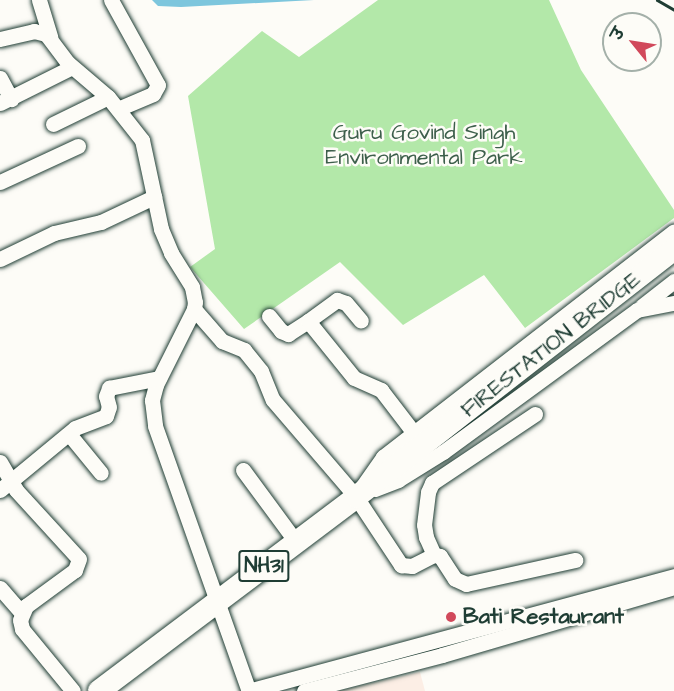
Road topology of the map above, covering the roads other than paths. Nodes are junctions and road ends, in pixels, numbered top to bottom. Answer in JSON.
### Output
{"nodes":[{"id":1,"x":39,"y":0,"type":"edge"},
{"id":2,"x":111,"y":0,"type":"edge"},
{"id":3,"x":50,"y":37,"type":"junction"},
{"id":4,"x":0,"y":39,"type":"edge"},
{"id":5,"x":72,"y":67,"type":"junction"},
{"id":6,"x":0,"y":78,"type":"edge"},
{"id":7,"x":108,"y":97,"type":"junction"},
{"id":8,"x":5,"y":101,"type":"edge"},
{"id":9,"x":118,"y":109,"type":"junction"},
{"id":10,"x":53,"y":124,"type":"dead end"},
{"id":11,"x":78,"y":146,"type":"dead end"},
{"id":12,"x":0,"y":182,"type":"edge"},
{"id":13,"x":154,"y":197,"type":"junction"},
{"id":14,"x":674,"y":231,"type":"edge"},
{"id":15,"x":674,"y":249,"type":"edge"},
{"id":16,"x":0,"y":259,"type":"edge"},
{"id":17,"x":674,"y":281,"type":"edge"},
{"id":18,"x":674,"y":303,"type":"edge"},
{"id":19,"x":194,"y":309,"type":"junction"},
{"id":20,"x":637,"y":310,"type":"junction"},
{"id":21,"x":269,"y":316,"type":"dead end"},
{"id":22,"x":308,"y":321,"type":"junction"},
{"id":23,"x":361,"y":321,"type":"dead end"},
{"id":24,"x":159,"y":378,"type":"junction"},
{"id":25,"x":535,"y":414,"type":"dead end"},
{"id":26,"x":69,"y":434,"type":"junction"},
{"id":27,"x":421,"y":437,"type":"junction"},
{"id":28,"x":0,"y":462,"type":"edge"},
{"id":29,"x":243,"y":470,"type":"dead end"},
{"id":30,"x":101,"y":473,"type":"dead end"},
{"id":31,"x":5,"y":486,"type":"edge"},
{"id":32,"x":356,"y":497,"type":"junction"},
{"id":33,"x":296,"y":542,"type":"junction"},
{"id":34,"x":434,"y":555,"type":"junction"},
{"id":35,"x":575,"y":560,"type":"dead end"},
{"id":36,"x":674,"y":576,"type":"edge"},
{"id":37,"x":674,"y":587,"type":"edge"},
{"id":38,"x":0,"y":588,"type":"edge"},
{"id":39,"x":218,"y":602,"type":"junction"},
{"id":40,"x":21,"y":612,"type":"junction"},
{"id":41,"x":73,"y":691,"type":"edge"},
{"id":42,"x":99,"y":691,"type":"edge"},
{"id":43,"x":249,"y":691,"type":"edge"},
{"id":44,"x":304,"y":691,"type":"edge"}],
"edges":[{"from":1,"to":3,"type":"street"},
{"from":2,"to":9,"type":"street"},
{"from":3,"to":4,"type":"street"},
{"from":3,"to":5,"type":"street"},
{"from":5,"to":7,"type":"street"},
{"from":5,"to":8,"type":"street"},
{"from":6,"to":8,"type":"street"},
{"from":7,"to":9,"type":"street"},
{"from":7,"to":10,"type":"street"},
{"from":9,"to":13,"type":"street"},
{"from":11,"to":12,"type":"street"},
{"from":13,"to":16,"type":"street"},
{"from":13,"to":19,"type":"street"},
{"from":14,"to":27,"type":"street"},
{"from":15,"to":27,"type":"highway","name":"FIRESTATION BRIDGE","number":"NH31"},
{"from":17,"to":20,"type":"street"},
{"from":18,"to":20,"type":"street"},
{"from":19,"to":24,"type":"street"},
{"from":19,"to":32,"type":"street"},
{"from":20,"to":32,"type":"street"},
{"from":21,"to":22,"type":"street"},
{"from":22,"to":23,"type":"street"},
{"from":22,"to":27,"type":"street"},
{"from":24,"to":26,"type":"street"},
{"from":24,"to":39,"type":"street"},
{"from":25,"to":34,"type":"street"},
{"from":26,"to":30,"type":"street"},
{"from":26,"to":31,"type":"street"},
{"from":27,"to":32,"type":"highway","number":"NH31"},
{"from":28,"to":31,"type":"street"},
{"from":29,"to":33,"type":"street"},
{"from":31,"to":40,"type":"street"},
{"from":32,"to":33,"type":"highway","number":"NH31"},
{"from":32,"to":34,"type":"street"},
{"from":33,"to":39,"type":"highway","number":"NH31"},
{"from":34,"to":35,"type":"street"},
{"from":36,"to":43,"type":"street"},
{"from":37,"to":44,"type":"street"},
{"from":38,"to":40,"type":"street"},
{"from":39,"to":42,"type":"highway","number":"NH31"},
{"from":39,"to":43,"type":"street"},
{"from":40,"to":41,"type":"street"}]}
